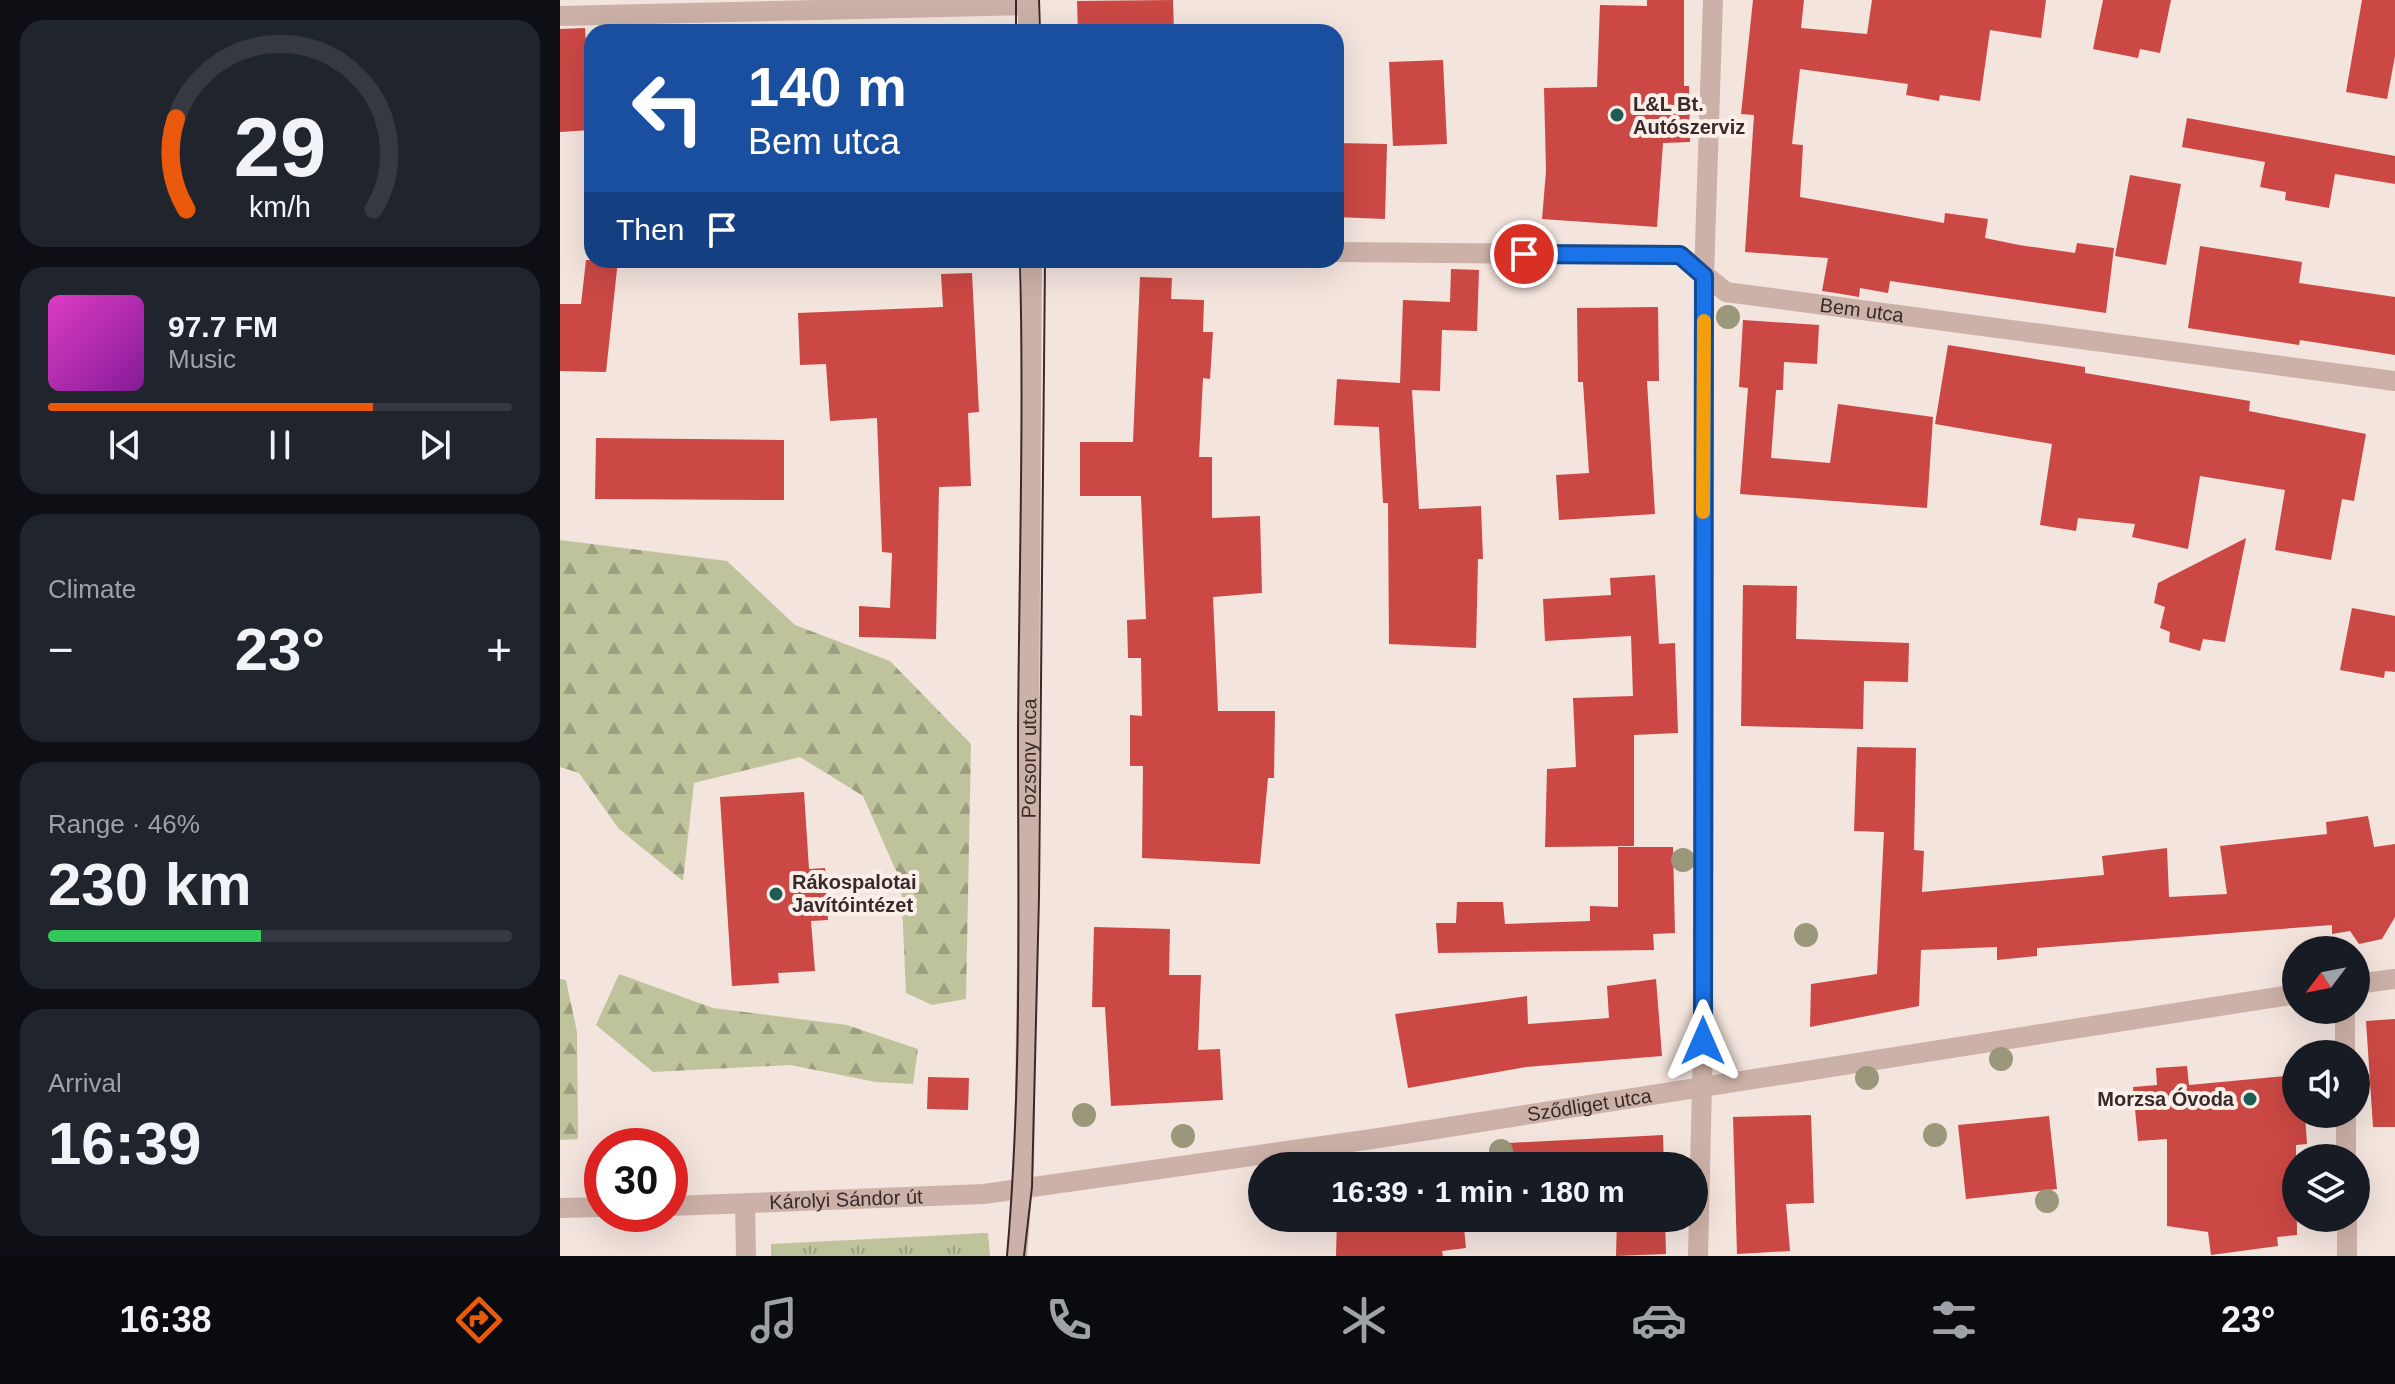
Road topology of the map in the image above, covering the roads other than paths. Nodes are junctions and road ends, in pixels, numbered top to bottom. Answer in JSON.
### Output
{"nodes":[{"id":1,"x":1713,"y":0,"type":"edge"},
{"id":2,"x":1028,"y":3,"type":"edge"},
{"id":3,"x":560,"y":16,"type":"edge"},
{"id":4,"x":1028,"y":24,"type":"edge"},
{"id":5,"x":1344,"y":252,"type":"edge"},
{"id":6,"x":1032,"y":268,"type":"edge"},
{"id":7,"x":1704,"y":276,"type":"junction"},
{"id":8,"x":2395,"y":381,"type":"edge"},
{"id":9,"x":2395,"y":979,"type":"edge"},
{"id":10,"x":2370,"y":982,"type":"edge"},
{"id":11,"x":2282,"y":996,"type":"edge"},
{"id":12,"x":1700,"y":1086,"type":"junction"},
{"id":13,"x":1023,"y":1188,"type":"junction"},
{"id":14,"x":745,"y":1204,"type":"junction"},
{"id":15,"x":688,"y":1206,"type":"edge"},
{"id":16,"x":584,"y":1207,"type":"edge"},
{"id":17,"x":560,"y":1208,"type":"edge"},
{"id":18,"x":2347,"y":1232,"type":"edge"},
{"id":19,"x":746,"y":1256,"type":"edge"},
{"id":20,"x":1017,"y":1256,"type":"edge"},
{"id":21,"x":1698,"y":1256,"type":"edge"},
{"id":22,"x":2347,"y":1256,"type":"edge"}],
"edges":[{"from":1,"to":7,"type":"street"},
{"from":2,"to":3,"type":"street"},
{"from":2,"to":4,"type":"street"},
{"from":5,"to":7,"type":"street","name":"Bem utca"},
{"from":6,"to":13,"type":"street","name":"Pozsony utca"},
{"from":7,"to":8,"type":"street","name":"Bem utca"},
{"from":7,"to":12,"type":"street"},
{"from":9,"to":10,"type":"street"},
{"from":11,"to":12,"type":"street","name":"Sződliget utca"},
{"from":12,"to":13,"type":"street","name":"Sződliget utca"},
{"from":12,"to":21,"type":"street"},
{"from":13,"to":14,"type":"street","name":"Károlyi Sándor út"},
{"from":13,"to":20,"type":"street","name":"Pozsony utca"},
{"from":14,"to":15,"type":"street","name":"Károlyi Sándor út"},
{"from":14,"to":19,"type":"street"},
{"from":16,"to":17,"type":"street"},
{"from":18,"to":22,"type":"street"}]}
